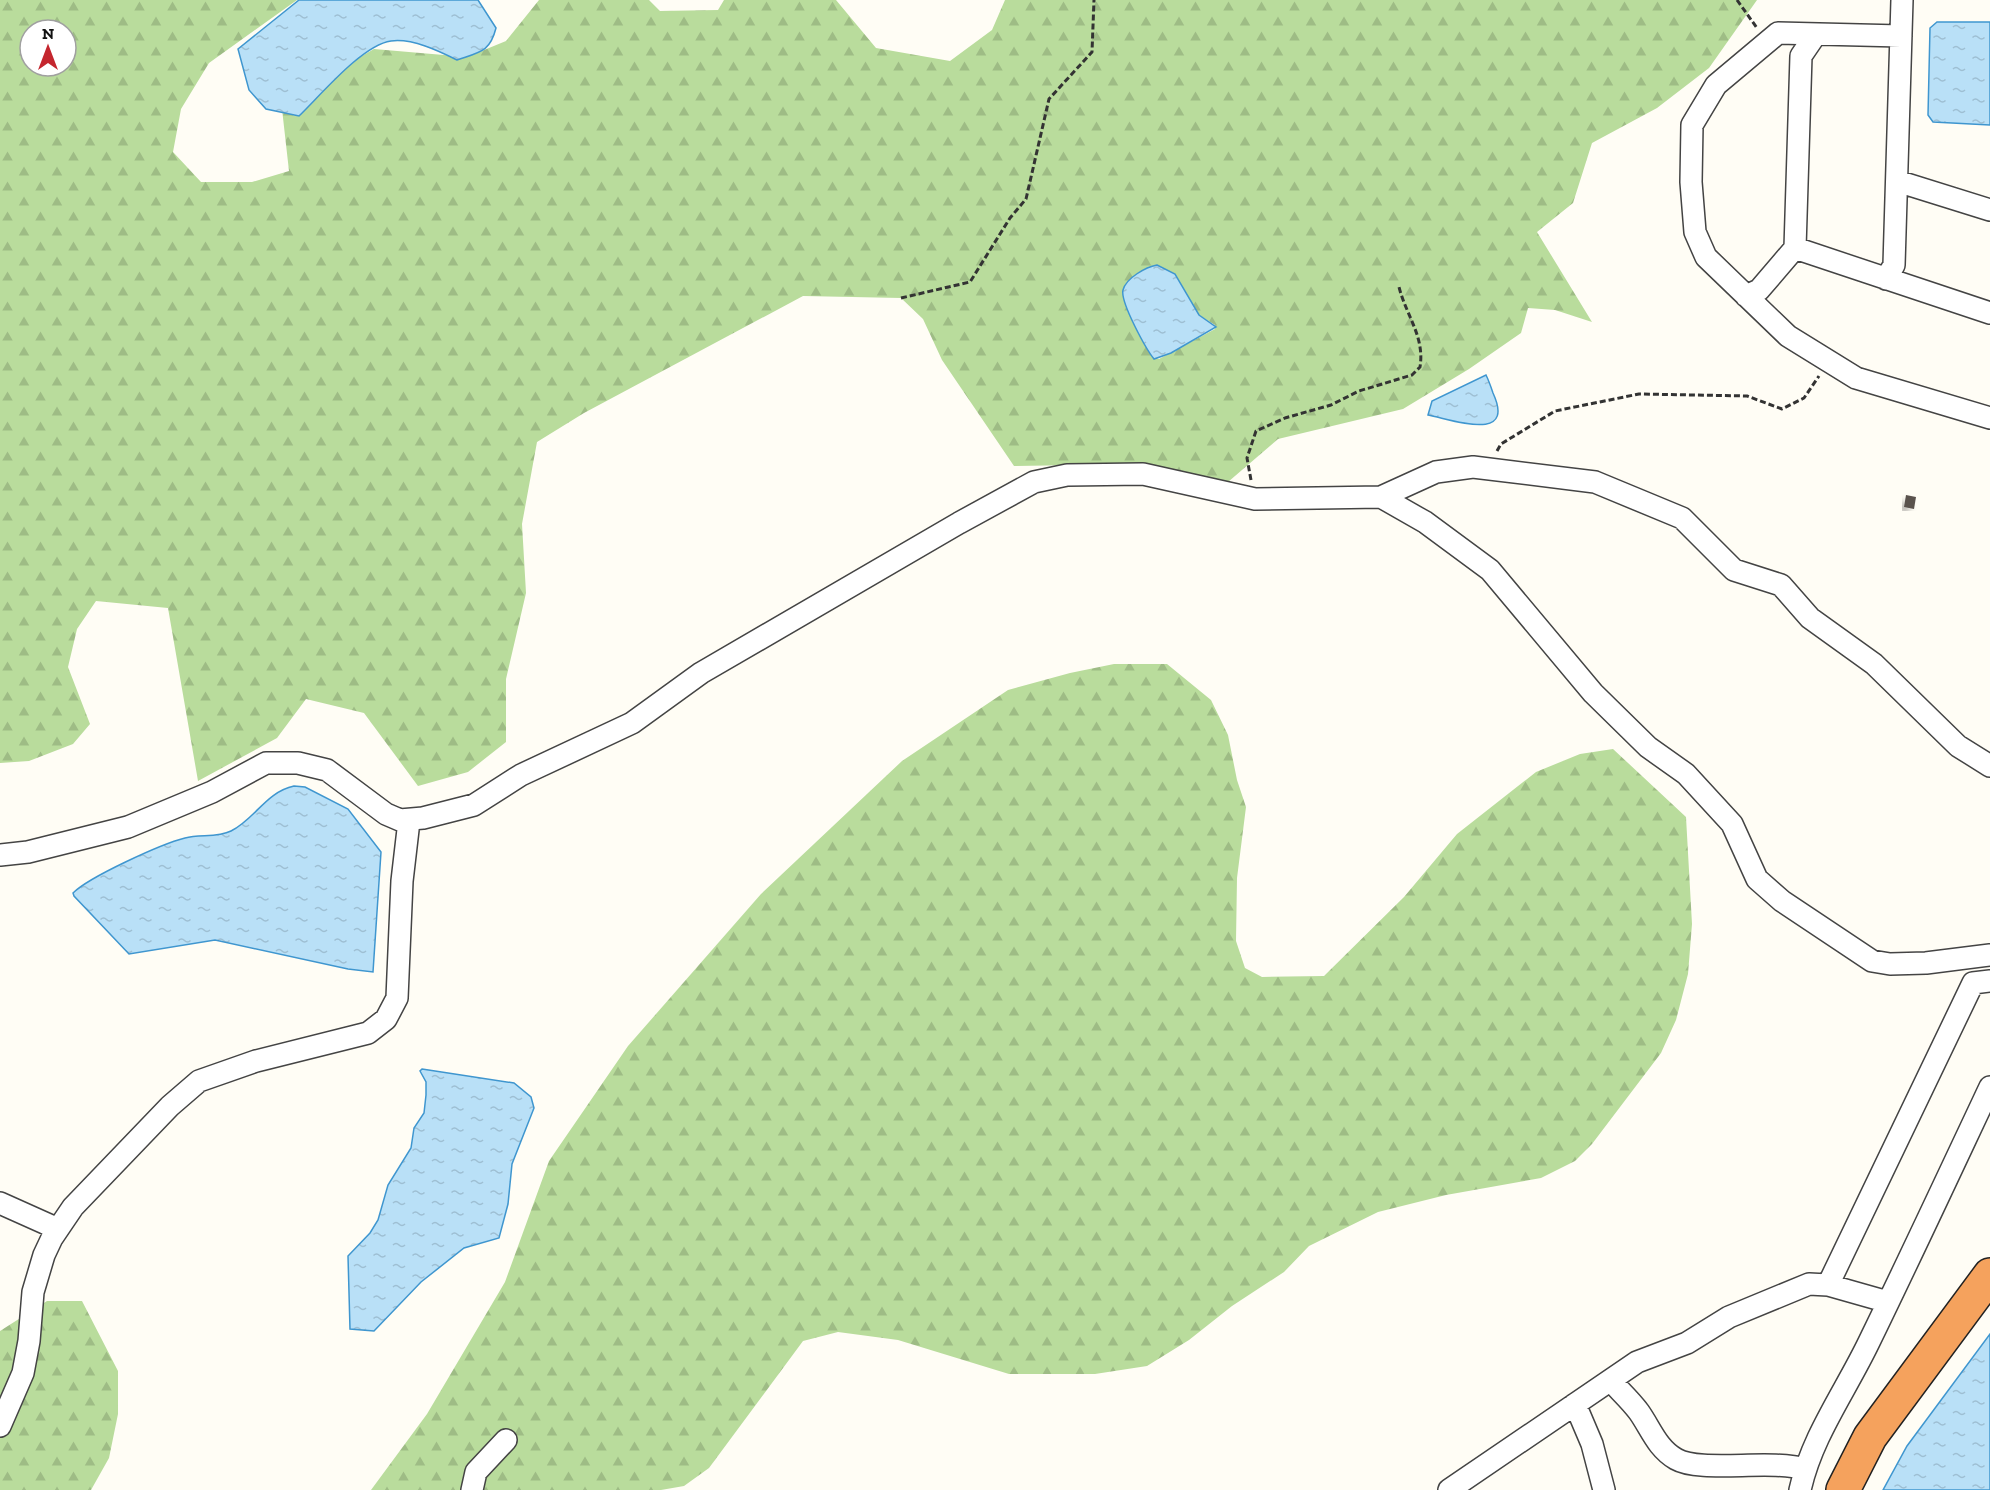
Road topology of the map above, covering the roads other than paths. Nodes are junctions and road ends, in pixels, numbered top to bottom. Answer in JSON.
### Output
{"nodes":[{"id":1,"x":1902,"y":0,"type":"edge"},
{"id":2,"x":1816,"y":34,"type":"junction"},
{"id":3,"x":1901,"y":36,"type":"junction"},
{"id":4,"x":1897,"y":181,"type":"junction"},
{"id":5,"x":1990,"y":210,"type":"edge"},
{"id":6,"x":1795,"y":248,"type":"junction"},
{"id":7,"x":1886,"y":279,"type":"junction"},
{"id":8,"x":1746,"y":296,"type":"junction"},
{"id":9,"x":1990,"y":313,"type":"edge"},
{"id":10,"x":1990,"y":418,"type":"edge"},
{"id":11,"x":1381,"y":497,"type":"junction"},
{"id":12,"x":1990,"y":766,"type":"edge"},
{"id":13,"x":409,"y":821,"type":"junction"},
{"id":14,"x":0,"y":855,"type":"edge"},
{"id":15,"x":1990,"y":955,"type":"edge"},
{"id":16,"x":1990,"y":981,"type":"edge"},
{"id":17,"x":1990,"y":1087,"type":"edge"},
{"id":18,"x":0,"y":1203,"type":"edge"},
{"id":19,"x":58,"y":1229,"type":"junction"},
{"id":20,"x":1990,"y":1275,"type":"edge"},
{"id":21,"x":1828,"y":1285,"type":"junction"},
{"id":22,"x":1888,"y":1302,"type":"junction"},
{"id":23,"x":1611,"y":1381,"type":"junction"},
{"id":24,"x":1575,"y":1404,"type":"junction"},
{"id":25,"x":0,"y":1426,"type":"edge"},
{"id":26,"x":506,"y":1440,"type":"dead end"},
{"id":27,"x":1804,"y":1469,"type":"junction"},
{"id":28,"x":472,"y":1490,"type":"edge"},
{"id":29,"x":1449,"y":1490,"type":"edge"},
{"id":30,"x":1604,"y":1490,"type":"edge"},
{"id":31,"x":1800,"y":1490,"type":"edge"},
{"id":32,"x":1843,"y":1490,"type":"edge"}],
"edges":[{"from":1,"to":3,"type":"street"},
{"from":2,"to":3,"type":"street"},
{"from":2,"to":6,"type":"street"},
{"from":2,"to":8,"type":"street"},
{"from":3,"to":4,"type":"street"},
{"from":4,"to":5,"type":"street"},
{"from":4,"to":7,"type":"street"},
{"from":6,"to":7,"type":"street"},
{"from":6,"to":8,"type":"street"},
{"from":7,"to":9,"type":"street"},
{"from":8,"to":10,"type":"street"},
{"from":11,"to":12,"type":"street"},
{"from":11,"to":13,"type":"street"},
{"from":11,"to":15,"type":"street"},
{"from":13,"to":14,"type":"street"},
{"from":13,"to":19,"type":"street"},
{"from":16,"to":21,"type":"street"},
{"from":17,"to":22,"type":"street"},
{"from":18,"to":19,"type":"street"},
{"from":19,"to":25,"type":"street"},
{"from":20,"to":32,"type":"highway"},
{"from":21,"to":22,"type":"street"},
{"from":21,"to":23,"type":"street"},
{"from":22,"to":27,"type":"street"},
{"from":23,"to":24,"type":"street"},
{"from":23,"to":27,"type":"street"},
{"from":24,"to":29,"type":"street"},
{"from":24,"to":30,"type":"street"},
{"from":26,"to":28,"type":"street"},
{"from":27,"to":31,"type":"street"}]}
